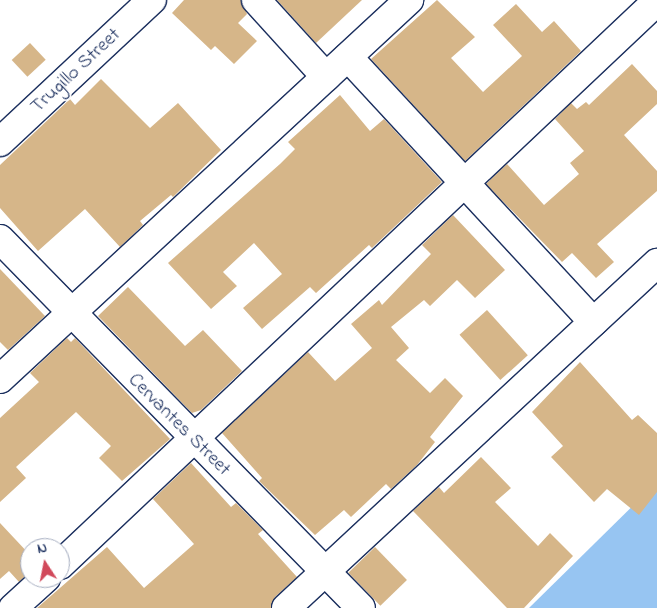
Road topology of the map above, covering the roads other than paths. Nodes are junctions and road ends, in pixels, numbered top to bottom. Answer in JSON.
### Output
{"nodes":[{"id":1,"x":152,"y":0,"type":"edge"},
{"id":2,"x":256,"y":0,"type":"edge"},
{"id":3,"x":409,"y":0,"type":"edge"},
{"id":4,"x":657,"y":0,"type":"edge"},
{"id":5,"x":348,"y":57,"type":"junction"},
{"id":6,"x":326,"y":77,"type":"junction"},
{"id":7,"x":0,"y":142,"type":"edge"},
{"id":8,"x":465,"y":184,"type":"junction"},
{"id":9,"x":0,"y":239,"type":"edge"},
{"id":10,"x":657,"y":263,"type":"edge"},
{"id":11,"x":68,"y":314,"type":"junction"},
{"id":12,"x":593,"y":322,"type":"junction"},
{"id":13,"x":0,"y":379,"type":"edge"},
{"id":14,"x":195,"y":441,"type":"junction"},
{"id":15,"x":70,"y":556,"type":"edge"},
{"id":16,"x":324,"y":572,"type":"junction"},
{"id":17,"x":35,"y":588,"type":"edge"},
{"id":18,"x":13,"y":608,"type":"edge"},
{"id":19,"x":286,"y":608,"type":"edge"},
{"id":20,"x":361,"y":608,"type":"edge"}],
"edges":[{"from":1,"to":7,"type":"street","name":"Trugillo Street"},
{"from":2,"to":6,"type":"street"},
{"from":3,"to":5,"type":"street"},
{"from":4,"to":8,"type":"street"},
{"from":5,"to":6,"type":"street"},
{"from":5,"to":8,"type":"street"},
{"from":6,"to":11,"type":"street"},
{"from":8,"to":12,"type":"street"},
{"from":8,"to":14,"type":"street"},
{"from":9,"to":11,"type":"street","name":"Cervantes Street"},
{"from":10,"to":12,"type":"street"},
{"from":11,"to":13,"type":"street"},
{"from":11,"to":14,"type":"street","name":"Cervantes Street"},
{"from":12,"to":16,"type":"street"},
{"from":14,"to":15,"type":"street"},
{"from":14,"to":16,"type":"street","name":"Cervantes Street"},
{"from":16,"to":19,"type":"street"},
{"from":16,"to":20,"type":"street","name":"Cervantes Street"},
{"from":17,"to":18,"type":"street"}]}
